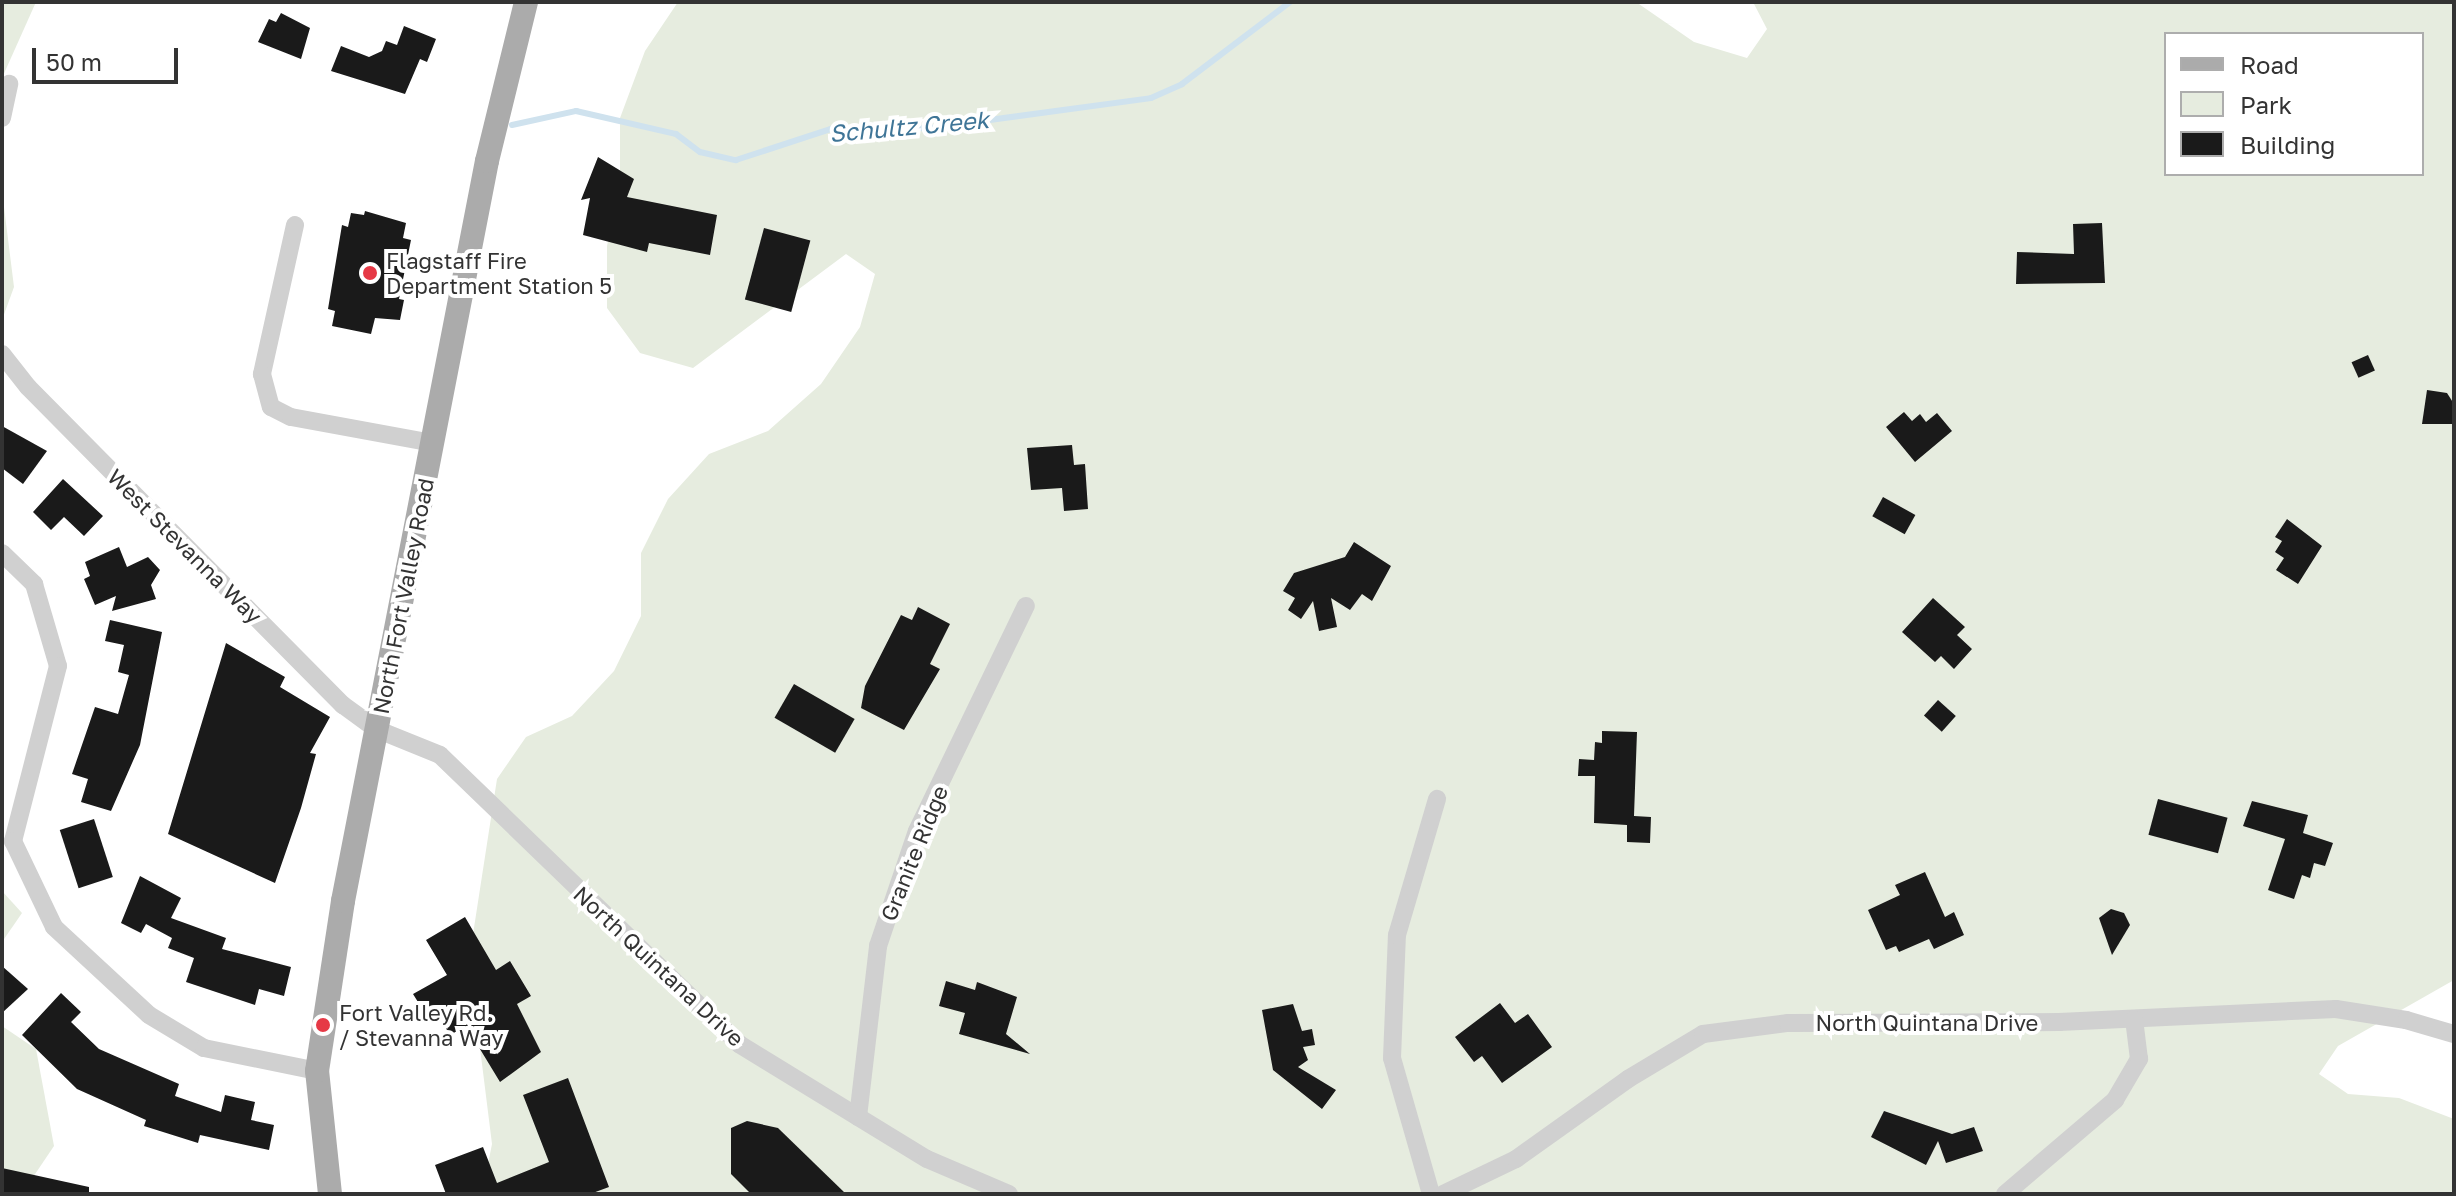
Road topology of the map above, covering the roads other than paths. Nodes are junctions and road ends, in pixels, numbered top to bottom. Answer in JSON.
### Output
{"nodes":[{"id":1,"x":526,"y":2,"type":"edge"},
{"id":2,"x":9,"y":84,"type":"dead end"},
{"id":3,"x":2,"y":118,"type":"edge"},
{"id":4,"x":295,"y":225,"type":"dead end"},
{"id":5,"x":2,"y":354,"type":"edge"},
{"id":6,"x":433,"y":443,"type":"junction"},
{"id":7,"x":2,"y":553,"type":"edge"},
{"id":8,"x":1026,"y":606,"type":"dead end"},
{"id":9,"x":376,"y":729,"type":"junction"},
{"id":10,"x":1437,"y":799,"type":"dead end"},
{"id":11,"x":2134,"y":1019,"type":"junction"},
{"id":12,"x":2454,"y":1034,"type":"edge"},
{"id":13,"x":317,"y":1071,"type":"junction"},
{"id":14,"x":858,"y":1117,"type":"junction"},
{"id":15,"x":330,"y":1194,"type":"edge"},
{"id":16,"x":1009,"y":1194,"type":"edge"},
{"id":17,"x":1431,"y":1194,"type":"edge"},
{"id":18,"x":1443,"y":1194,"type":"edge"},
{"id":19,"x":2005,"y":1194,"type":"edge"}],
"edges":[{"from":1,"to":6,"type":"main road","name":"North Fort Valley Road"},
{"from":2,"to":3,"type":"street"},
{"from":4,"to":6,"type":"street"},
{"from":5,"to":9,"type":"street","name":"West Stevanna Way"},
{"from":6,"to":9,"type":"main road","name":"North Fort Valley Road"},
{"from":7,"to":13,"type":"street"},
{"from":8,"to":14,"type":"street","name":"Granite Ridge"},
{"from":9,"to":13,"type":"main road","name":"North Fort Valley Road"},
{"from":9,"to":14,"type":"street","name":"North Quintana Drive"},
{"from":10,"to":17,"type":"street"},
{"from":11,"to":12,"type":"street","name":"North Quintana Drive"},
{"from":11,"to":18,"type":"street","name":"North Quintana Drive"},
{"from":11,"to":19,"type":"street"},
{"from":13,"to":15,"type":"main road","name":"North Fort Valley Road"},
{"from":14,"to":16,"type":"street","name":"North Quintana Drive"}]}
